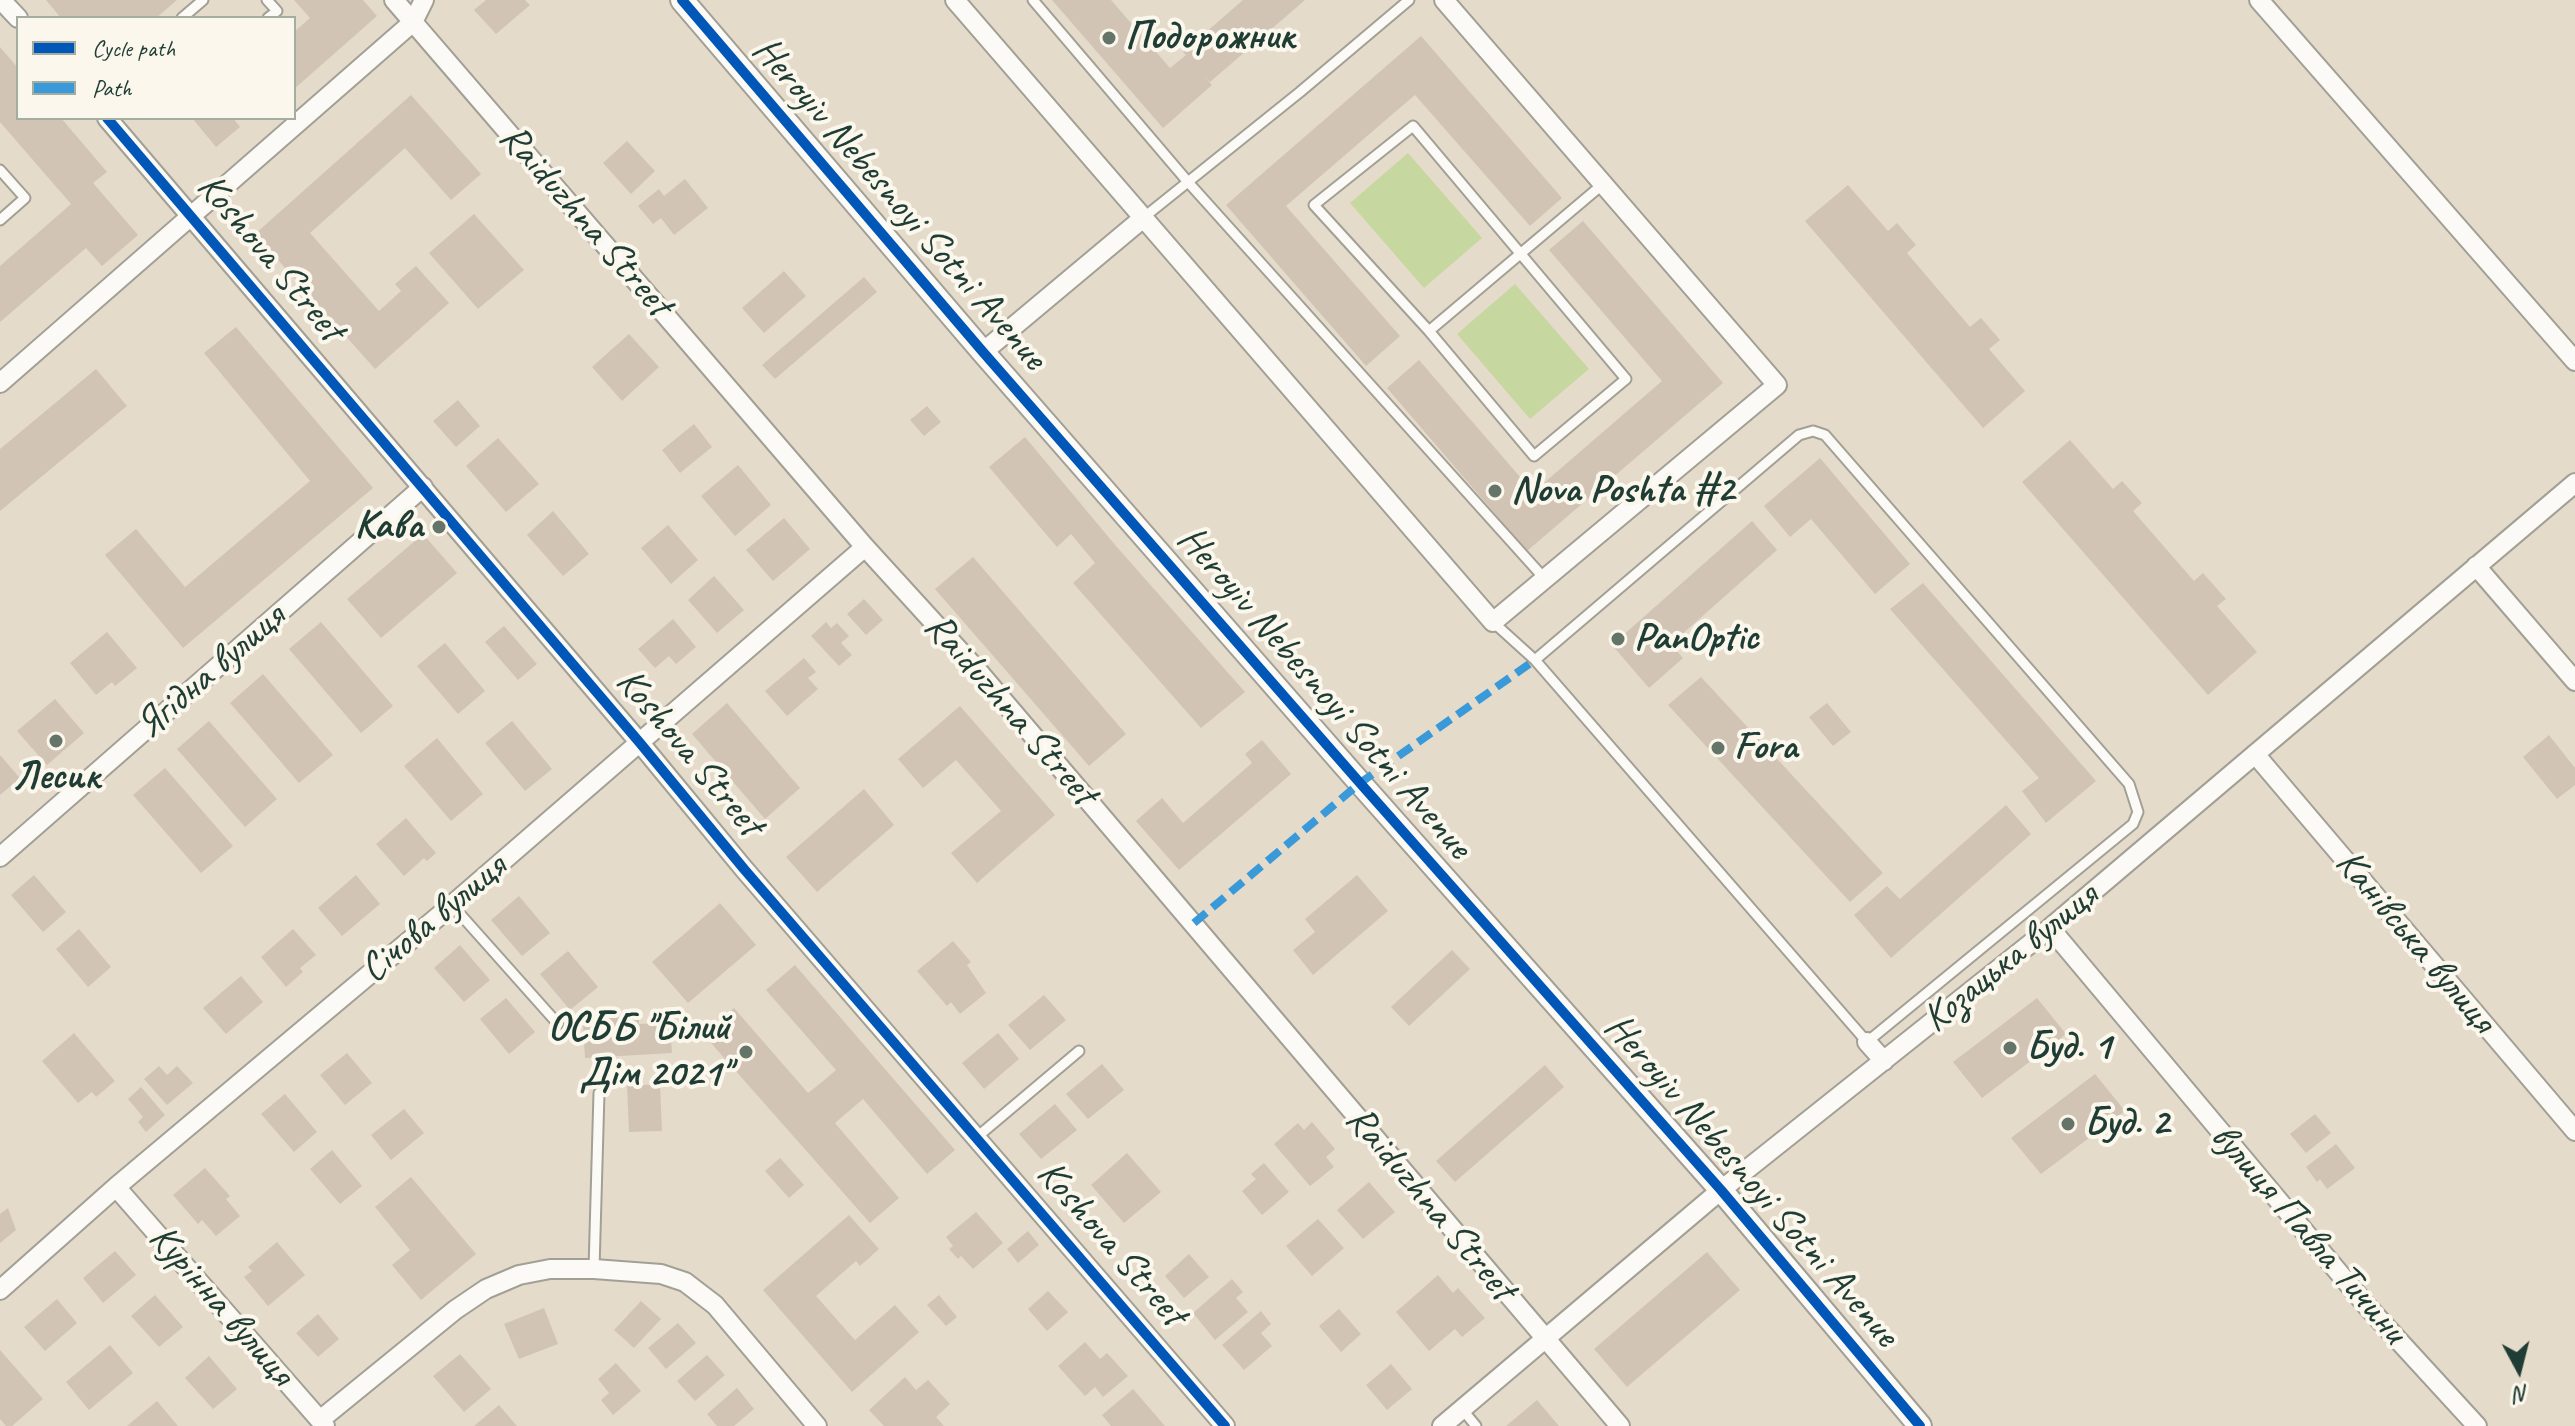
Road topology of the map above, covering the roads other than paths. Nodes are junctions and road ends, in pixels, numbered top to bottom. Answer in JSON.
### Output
{"nodes":[{"id":1,"x":1,"y":0,"type":"edge"},
{"id":2,"x":203,"y":0,"type":"edge"},
{"id":3,"x":267,"y":0,"type":"edge"},
{"id":4,"x":394,"y":0,"type":"edge"},
{"id":5,"x":424,"y":0,"type":"edge"},
{"id":6,"x":682,"y":0,"type":"edge"},
{"id":7,"x":955,"y":0,"type":"edge"},
{"id":8,"x":1033,"y":0,"type":"edge"},
{"id":9,"x":1409,"y":0,"type":"edge"},
{"id":10,"x":1444,"y":0,"type":"edge"},
{"id":11,"x":2259,"y":0,"type":"edge"},
{"id":12,"x":16,"y":16,"type":"edge"},
{"id":13,"x":184,"y":16,"type":"edge"},
{"id":14,"x":271,"y":16,"type":"edge"},
{"id":15,"x":413,"y":22,"type":"junction"},
{"id":16,"x":109,"y":120,"type":"edge"},
{"id":17,"x":295,"y":121,"type":"edge"},
{"id":18,"x":0,"y":170,"type":"edge"},
{"id":19,"x":1188,"y":182,"type":"junction"},
{"id":20,"x":1603,"y":184,"type":"junction"},
{"id":21,"x":193,"y":217,"type":"junction"},
{"id":22,"x":1142,"y":219,"type":"junction"},
{"id":23,"x":0,"y":220,"type":"edge"},
{"id":24,"x":1518,"y":254,"type":"junction"},
{"id":25,"x":1429,"y":331,"type":"junction"},
{"id":26,"x":983,"y":352,"type":"junction"},
{"id":27,"x":2575,"y":361,"type":"edge"},
{"id":28,"x":0,"y":383,"type":"edge"},
{"id":29,"x":2575,"y":483,"type":"edge"},
{"id":30,"x":423,"y":487,"type":"junction"},
{"id":31,"x":865,"y":547,"type":"junction"},
{"id":32,"x":2476,"y":566,"type":"junction"},
{"id":33,"x":1544,"y":578,"type":"junction"},
{"id":34,"x":1493,"y":622,"type":"junction"},
{"id":35,"x":1535,"y":660,"type":"junction"},
{"id":36,"x":2575,"y":681,"type":"edge"},
{"id":37,"x":640,"y":743,"type":"junction"},
{"id":38,"x":2255,"y":754,"type":"junction"},
{"id":39,"x":0,"y":857,"type":"edge"},
{"id":40,"x":452,"y":905,"type":"junction"},
{"id":41,"x":2050,"y":928,"type":"junction"},
{"id":42,"x":558,"y":1024,"type":"dead end"},
{"id":43,"x":1867,"y":1042,"type":"junction"},
{"id":44,"x":1079,"y":1051,"type":"dead end"},
{"id":45,"x":1884,"y":1061,"type":"junction"},
{"id":46,"x":599,"y":1093,"type":"dead end"},
{"id":47,"x":2575,"y":1131,"type":"edge"},
{"id":48,"x":977,"y":1137,"type":"junction"},
{"id":49,"x":116,"y":1187,"type":"junction"},
{"id":50,"x":1721,"y":1190,"type":"junction"},
{"id":51,"x":594,"y":1269,"type":"junction"},
{"id":52,"x":0,"y":1290,"type":"edge"},
{"id":53,"x":1543,"y":1339,"type":"junction"},
{"id":54,"x":1462,"y":1409,"type":"junction"},
{"id":55,"x":323,"y":1423,"type":"edge"},
{"id":56,"x":817,"y":1426,"type":"edge"},
{"id":57,"x":1225,"y":1426,"type":"edge"},
{"id":58,"x":1442,"y":1426,"type":"edge"},
{"id":59,"x":1476,"y":1426,"type":"edge"},
{"id":60,"x":1620,"y":1426,"type":"edge"},
{"id":61,"x":1920,"y":1426,"type":"edge"},
{"id":62,"x":2477,"y":1426,"type":"edge"}],
"edges":[{"from":1,"to":12,"type":"street"},
{"from":2,"to":13,"type":"lane"},
{"from":3,"to":14,"type":"lane"},
{"from":4,"to":15,"type":"street","name":"Raiduzhna Street"},
{"from":5,"to":15,"type":"street"},
{"from":6,"to":26,"type":"street","name":"Heroyiv Nebesnoyi Sotni Avenue"},
{"from":7,"to":22,"type":"street"},
{"from":8,"to":19,"type":"lane"},
{"from":9,"to":19,"type":"lane"},
{"from":10,"to":20,"type":"street"},
{"from":11,"to":27,"type":"street"},
{"from":15,"to":17,"type":"street"},
{"from":15,"to":31,"type":"street","name":"Raiduzhna Street"},
{"from":16,"to":21,"type":"street","name":"Koshova Street"},
{"from":17,"to":21,"type":"street"},
{"from":18,"to":23,"type":"lane"},
{"from":19,"to":22,"type":"lane"},
{"from":19,"to":33,"type":"lane"},
{"from":20,"to":24,"type":"lane"},
{"from":20,"to":33,"type":"street"},
{"from":21,"to":28,"type":"street"},
{"from":21,"to":30,"type":"street","name":"Koshova Street"},
{"from":22,"to":26,"type":"street"},
{"from":22,"to":34,"type":"street"},
{"from":24,"to":25,"type":"lane"},
{"from":24,"to":25,"type":"lane"},
{"from":24,"to":25,"type":"lane"},
{"from":26,"to":50,"type":"street","name":"Heroyiv Nebesnoyi Sotni Avenue"},
{"from":29,"to":32,"type":"street","name":"Козацька вулиця"},
{"from":30,"to":37,"type":"street","name":"Koshova Street"},
{"from":30,"to":39,"type":"street","name":"Ягідна вулиця"},
{"from":31,"to":37,"type":"street","name":"Січова вулиця"},
{"from":31,"to":53,"type":"street","name":"Raiduzhna Street"},
{"from":32,"to":36,"type":"street"},
{"from":32,"to":38,"type":"street","name":"Козацька вулиця"},
{"from":33,"to":34,"type":"street"},
{"from":34,"to":35,"type":"lane"},
{"from":35,"to":43,"type":"lane"},
{"from":35,"to":43,"type":"lane"},
{"from":37,"to":40,"type":"street","name":"Січова вулиця"},
{"from":37,"to":48,"type":"street","name":"Koshova Street"},
{"from":38,"to":41,"type":"street","name":"Козацька вулиця"},
{"from":38,"to":47,"type":"street","name":"Канівська вулиця"},
{"from":40,"to":42,"type":"lane"},
{"from":40,"to":49,"type":"street","name":"Січова вулиця"},
{"from":41,"to":45,"type":"street","name":"Козацька вулиця"},
{"from":41,"to":62,"type":"street","name":"вулиця Павла Тичини"},
{"from":43,"to":45,"type":"street"},
{"from":44,"to":48,"type":"lane"},
{"from":45,"to":50,"type":"street","name":"Козацька вулиця"},
{"from":46,"to":51,"type":"lane"},
{"from":48,"to":57,"type":"street","name":"Koshova Street"},
{"from":49,"to":52,"type":"street","name":"Січова вулиця"},
{"from":49,"to":55,"type":"street","name":"Курінна вулиця"},
{"from":50,"to":53,"type":"street","name":"Козацька вулиця"},
{"from":50,"to":61,"type":"street","name":"Heroyiv Nebesnoyi Sotni Avenue"},
{"from":51,"to":55,"type":"street"},
{"from":51,"to":56,"type":"street"},
{"from":53,"to":54,"type":"street","name":"Козацька вулиця"},
{"from":53,"to":60,"type":"street","name":"Raiduzhna Street"},
{"from":54,"to":58,"type":"street","name":"Козацька вулиця"},
{"from":54,"to":59,"type":"lane"}]}
